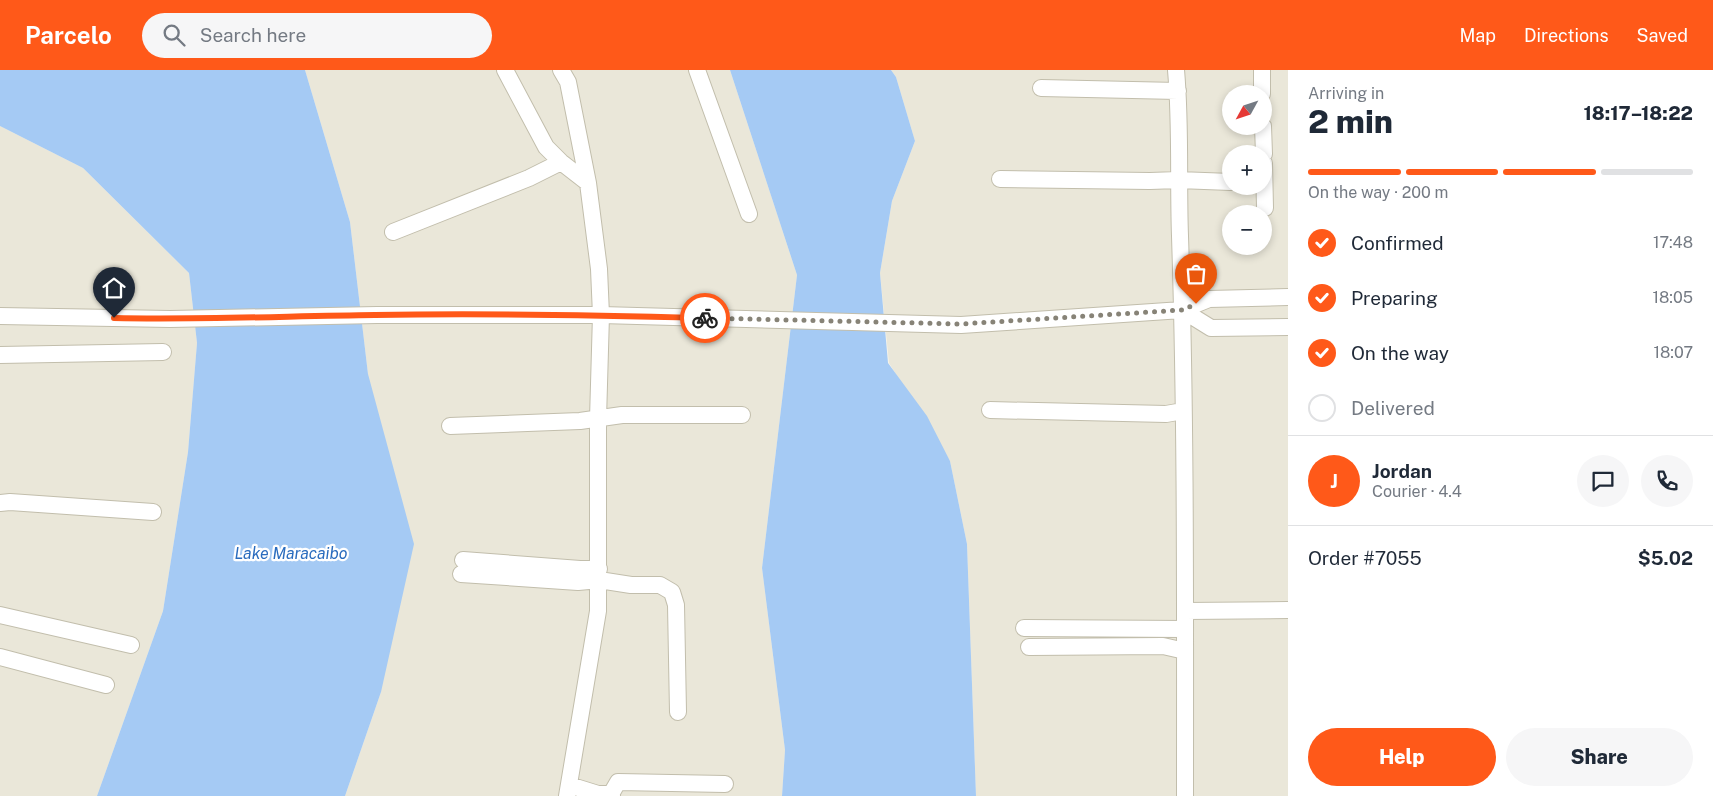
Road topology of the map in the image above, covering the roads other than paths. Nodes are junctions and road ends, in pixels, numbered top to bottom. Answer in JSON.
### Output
{"nodes":[{"id":1,"x":505,"y":70,"type":"edge"},
{"id":2,"x":561,"y":70,"type":"edge"},
{"id":3,"x":697,"y":70,"type":"edge"},
{"id":4,"x":1176,"y":70,"type":"edge"},
{"id":5,"x":1262,"y":70,"type":"edge"},
{"id":6,"x":1262,"y":85,"type":"edge"},
{"id":7,"x":1041,"y":88,"type":"dead end"},
{"id":8,"x":1178,"y":91,"type":"junction"},
{"id":9,"x":561,"y":162,"type":"junction"},
{"id":10,"x":1000,"y":179,"type":"dead end"},
{"id":11,"x":1178,"y":180,"type":"junction"},
{"id":12,"x":1222,"y":182,"type":"edge"},
{"id":13,"x":588,"y":183,"type":"junction"},
{"id":14,"x":749,"y":214,"type":"dead end"},
{"id":15,"x":393,"y":232,"type":"dead end"},
{"id":16,"x":1288,"y":297,"type":"edge"},
{"id":17,"x":1182,"y":310,"type":"junction"},
{"id":18,"x":601,"y":315,"type":"junction"},
{"id":19,"x":0,"y":316,"type":"edge"},
{"id":20,"x":1288,"y":327,"type":"edge"},
{"id":21,"x":163,"y":352,"type":"dead end"},
{"id":22,"x":0,"y":355,"type":"edge"},
{"id":23,"x":990,"y":410,"type":"dead end"},
{"id":24,"x":1183,"y":412,"type":"junction"},
{"id":25,"x":742,"y":415,"type":"dead end"},
{"id":26,"x":598,"y":419,"type":"junction"},
{"id":27,"x":450,"y":426,"type":"dead end"},
{"id":28,"x":0,"y":503,"type":"edge"},
{"id":29,"x":153,"y":512,"type":"dead end"},
{"id":30,"x":462,"y":567,"type":"dead end"},
{"id":31,"x":599,"y":574,"type":"junction"},
{"id":32,"x":1288,"y":610,"type":"edge"},
{"id":33,"x":1186,"y":611,"type":"junction"},
{"id":34,"x":0,"y":614,"type":"edge"},
{"id":35,"x":1024,"y":628,"type":"dead end"},
{"id":36,"x":1186,"y":629,"type":"junction"},
{"id":37,"x":131,"y":645,"type":"dead end"},
{"id":38,"x":1029,"y":647,"type":"dead end"},
{"id":39,"x":1185,"y":651,"type":"junction"},
{"id":40,"x":0,"y":657,"type":"edge"},
{"id":41,"x":106,"y":686,"type":"dead end"},
{"id":42,"x":678,"y":712,"type":"dead end"},
{"id":43,"x":725,"y":784,"type":"dead end"},
{"id":44,"x":568,"y":790,"type":"edge"},
{"id":45,"x":612,"y":795,"type":"edge"},
{"id":46,"x":1185,"y":796,"type":"edge"}],
"edges":[{"from":1,"to":9,"type":"street"},
{"from":2,"to":13,"type":"street"},
{"from":3,"to":14,"type":"street"},
{"from":4,"to":8,"type":"street"},
{"from":5,"to":6,"type":"street"},
{"from":7,"to":8,"type":"street"},
{"from":8,"to":11,"type":"street"},
{"from":9,"to":13,"type":"street"},
{"from":9,"to":15,"type":"street"},
{"from":10,"to":11,"type":"street"},
{"from":11,"to":12,"type":"street"},
{"from":11,"to":17,"type":"street"},
{"from":13,"to":18,"type":"street"},
{"from":16,"to":17,"type":"street"},
{"from":17,"to":18,"type":"street"},
{"from":17,"to":20,"type":"street"},
{"from":17,"to":24,"type":"street"},
{"from":18,"to":19,"type":"street"},
{"from":18,"to":26,"type":"street"},
{"from":21,"to":22,"type":"street"},
{"from":23,"to":24,"type":"street"},
{"from":24,"to":33,"type":"street"},
{"from":25,"to":26,"type":"street"},
{"from":26,"to":27,"type":"street"},
{"from":26,"to":31,"type":"street"},
{"from":28,"to":29,"type":"street"},
{"from":30,"to":31,"type":"street"},
{"from":31,"to":42,"type":"street"},
{"from":31,"to":44,"type":"street"},
{"from":32,"to":33,"type":"street"},
{"from":33,"to":36,"type":"street"},
{"from":34,"to":37,"type":"street"},
{"from":35,"to":36,"type":"street"},
{"from":36,"to":39,"type":"street"},
{"from":38,"to":39,"type":"street"},
{"from":39,"to":46,"type":"street"},
{"from":40,"to":41,"type":"street"},
{"from":43,"to":45,"type":"street"},
{"from":44,"to":45,"type":"street"}]}
